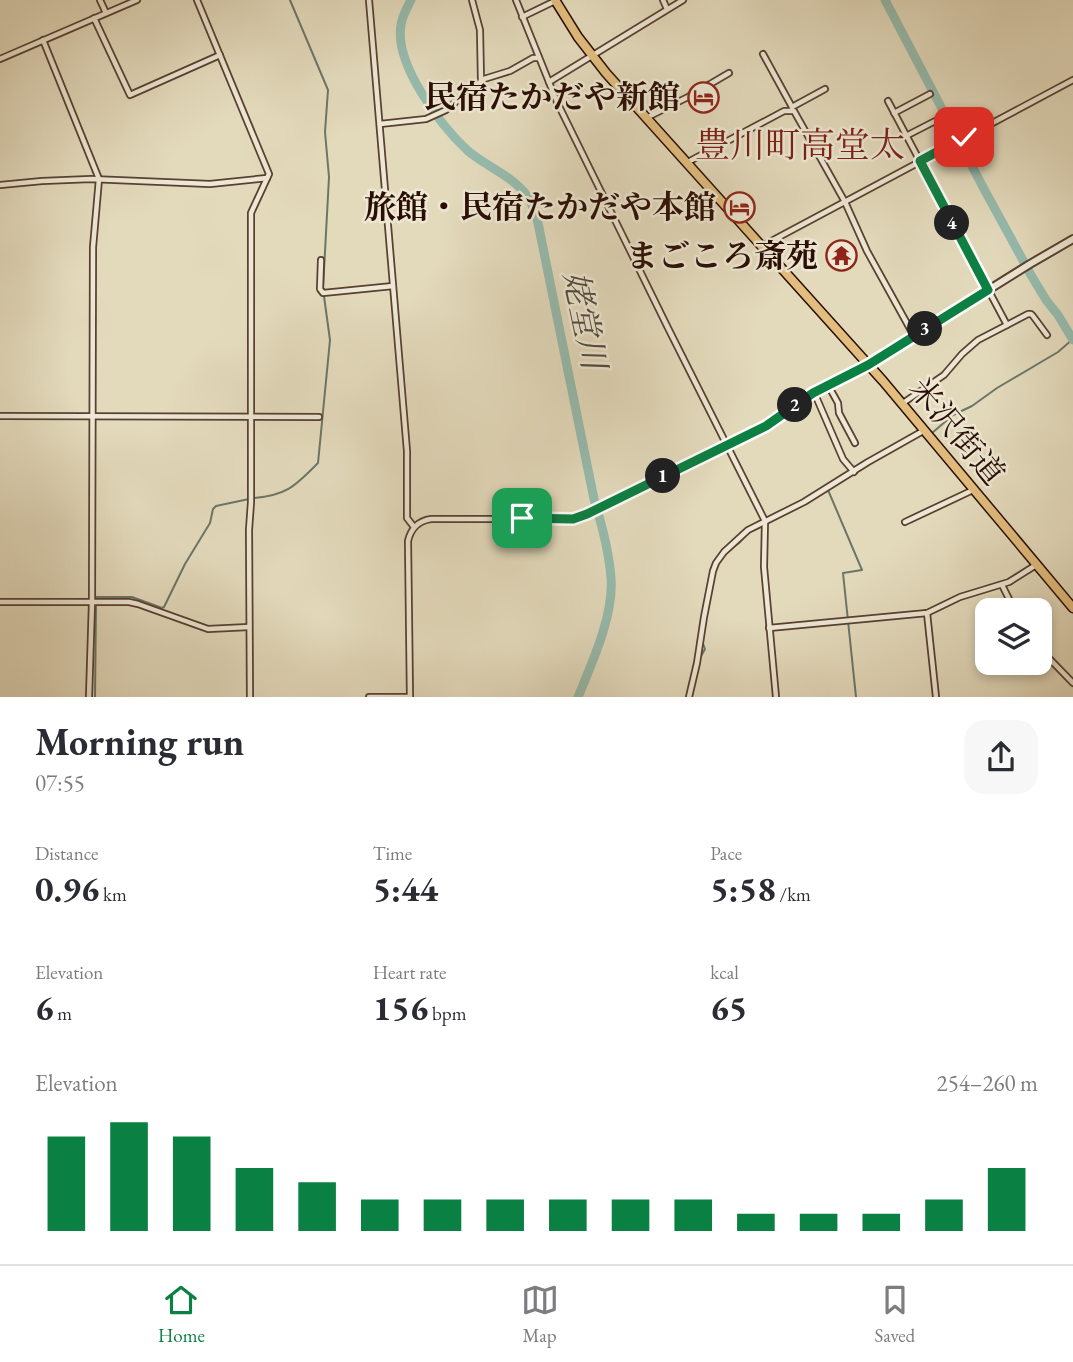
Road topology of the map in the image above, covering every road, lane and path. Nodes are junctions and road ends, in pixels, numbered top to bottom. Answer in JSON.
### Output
{"nodes":[{"id":1,"x":100,"y":0,"type":"edge"},
{"id":2,"x":137,"y":0,"type":"edge"},
{"id":3,"x":197,"y":0,"type":"edge"},
{"id":4,"x":369,"y":0,"type":"edge"},
{"id":5,"x":472,"y":0,"type":"edge"},
{"id":6,"x":516,"y":0,"type":"edge"},
{"id":7,"x":555,"y":0,"type":"edge"},
{"id":8,"x":663,"y":0,"type":"edge"},
{"id":9,"x":684,"y":0,"type":"edge"},
{"id":10,"x":667,"y":9,"type":"junction"},
{"id":11,"x":106,"y":13,"type":"junction"},
{"id":12,"x":522,"y":17,"type":"junction"},
{"id":13,"x":94,"y":18,"type":"junction"},
{"id":14,"x":43,"y":40,"type":"junction"},
{"id":15,"x":763,"y":54,"type":"dead end"},
{"id":16,"x":220,"y":55,"type":"junction"},
{"id":17,"x":592,"y":56,"type":"junction"},
{"id":18,"x":540,"y":58,"type":"junction"},
{"id":19,"x":0,"y":59,"type":"edge"},
{"id":20,"x":729,"y":73,"type":"dead end"},
{"id":21,"x":1073,"y":80,"type":"edge"},
{"id":22,"x":481,"y":81,"type":"junction"},
{"id":23,"x":549,"y":82,"type":"junction"},
{"id":24,"x":825,"y":89,"type":"dead end"},
{"id":25,"x":930,"y":94,"type":"dead end"},
{"id":26,"x":888,"y":101,"type":"dead end"},
{"id":27,"x":791,"y":109,"type":"junction"},
{"id":28,"x":894,"y":113,"type":"junction"},
{"id":29,"x":943,"y":117,"type":"dead end"},
{"id":30,"x":647,"y":118,"type":"junction"},
{"id":31,"x":380,"y":124,"type":"junction"},
{"id":32,"x":906,"y":136,"type":"junction"},
{"id":33,"x":920,"y":161,"type":"junction"},
{"id":34,"x":687,"y":163,"type":"junction"},
{"id":35,"x":268,"y":178,"type":"junction"},
{"id":36,"x":99,"y":179,"type":"junction"},
{"id":37,"x":0,"y":185,"type":"edge"},
{"id":38,"x":845,"y":202,"type":"junction"},
{"id":39,"x":1073,"y":239,"type":"edge"},
{"id":40,"x":761,"y":246,"type":"junction"},
{"id":41,"x":321,"y":260,"type":"dead end"},
{"id":42,"x":393,"y":286,"type":"junction"},
{"id":43,"x":988,"y":290,"type":"junction"},
{"id":44,"x":1007,"y":325,"type":"junction"},
{"id":45,"x":1046,"y":335,"type":"dead end"},
{"id":46,"x":914,"y":336,"type":"junction"},
{"id":47,"x":868,"y":365,"type":"junction"},
{"id":48,"x":828,"y":385,"type":"junction"},
{"id":49,"x":814,"y":392,"type":"junction"},
{"id":50,"x":902,"y":404,"type":"junction"},
{"id":51,"x":0,"y":416,"type":"edge"},
{"id":52,"x":93,"y":416,"type":"junction"},
{"id":53,"x":251,"y":416,"type":"junction"},
{"id":54,"x":319,"y":417,"type":"dead end"},
{"id":55,"x":924,"y":430,"type":"junction"},
{"id":56,"x":855,"y":443,"type":"dead end"},
{"id":57,"x":726,"y":444,"type":"junction"},
{"id":58,"x":854,"y":471,"type":"junction"},
{"id":59,"x":974,"y":489,"type":"junction"},
{"id":60,"x":765,"y":521,"type":"junction"},
{"id":61,"x":905,"y":522,"type":"dead end"},
{"id":62,"x":414,"y":527,"type":"junction"},
{"id":63,"x":1036,"y":565,"type":"junction"},
{"id":64,"x":1002,"y":585,"type":"dead end"},
{"id":65,"x":1008,"y":598,"type":"edge"},
{"id":66,"x":0,"y":602,"type":"edge"},
{"id":67,"x":92,"y":602,"type":"junction"},
{"id":68,"x":1073,"y":608,"type":"edge"},
{"id":69,"x":927,"y":613,"type":"junction"},
{"id":70,"x":249,"y":627,"type":"junction"},
{"id":71,"x":769,"y":628,"type":"junction"},
{"id":72,"x":1052,"y":661,"type":"edge"},
{"id":73,"x":1073,"y":683,"type":"edge"},
{"id":74,"x":89,"y":697,"type":"edge"},
{"id":75,"x":250,"y":697,"type":"edge"},
{"id":76,"x":257,"y":697,"type":"edge"},
{"id":77,"x":369,"y":697,"type":"edge"},
{"id":78,"x":410,"y":697,"type":"edge"},
{"id":79,"x":689,"y":697,"type":"edge"},
{"id":80,"x":776,"y":697,"type":"edge"},
{"id":81,"x":936,"y":697,"type":"edge"}],
"edges":[{"from":1,"to":11,"type":"street"},
{"from":2,"to":11,"type":"street"},
{"from":3,"to":16,"type":"street"},
{"from":4,"to":31,"type":"street"},
{"from":5,"to":22,"type":"street"},
{"from":6,"to":12,"type":"street"},
{"from":7,"to":12,"type":"street"},
{"from":7,"to":17,"type":"highway","name":"米沢街道"},
{"from":8,"to":10,"type":"street"},
{"from":9,"to":10,"type":"street"},
{"from":10,"to":17,"type":"street"},
{"from":11,"to":13,"type":"street"},
{"from":12,"to":18,"type":"street"},
{"from":13,"to":14,"type":"street"},
{"from":13,"to":16,"type":"street"},
{"from":14,"to":19,"type":"street"},
{"from":14,"to":36,"type":"street"},
{"from":15,"to":27,"type":"street"},
{"from":16,"to":35,"type":"street"},
{"from":17,"to":23,"type":"street"},
{"from":17,"to":30,"type":"highway","name":"米沢街道"},
{"from":18,"to":22,"type":"street"},
{"from":18,"to":23,"type":"street"},
{"from":20,"to":30,"type":"street"},
{"from":21,"to":33,"type":"street"},
{"from":22,"to":31,"type":"street"},
{"from":23,"to":57,"type":"street"},
{"from":24,"to":27,"type":"street"},
{"from":25,"to":28,"type":"street"},
{"from":26,"to":28,"type":"street"},
{"from":27,"to":34,"type":"street"},
{"from":27,"to":38,"type":"street"},
{"from":28,"to":32,"type":"street"},
{"from":29,"to":32,"type":"street"},
{"from":30,"to":34,"type":"highway","name":"米沢街道"},
{"from":31,"to":42,"type":"street"},
{"from":32,"to":33,"type":"street"},
{"from":33,"to":38,"type":"street"},
{"from":33,"to":43,"type":"street"},
{"from":34,"to":40,"type":"highway","name":"米沢街道"},
{"from":35,"to":36,"type":"street"},
{"from":35,"to":53,"type":"street"},
{"from":36,"to":37,"type":"street"},
{"from":36,"to":52,"type":"street"},
{"from":38,"to":40,"type":"street"},
{"from":38,"to":46,"type":"street"},
{"from":39,"to":43,"type":"street"},
{"from":40,"to":47,"type":"highway","name":"米沢街道"},
{"from":41,"to":42,"type":"street"},
{"from":42,"to":62,"type":"street"},
{"from":43,"to":44,"type":"street"},
{"from":43,"to":46,"type":"street"},
{"from":44,"to":45,"type":"street"},
{"from":44,"to":50,"type":"street"},
{"from":46,"to":47,"type":"street"},
{"from":47,"to":48,"type":"street"},
{"from":47,"to":50,"type":"highway","name":"米沢街道"},
{"from":48,"to":49,"type":"street"},
{"from":48,"to":56,"type":"street"},
{"from":49,"to":57,"type":"street"},
{"from":49,"to":58,"type":"street"},
{"from":50,"to":55,"type":"highway","name":"米沢街道"},
{"from":51,"to":52,"type":"street"},
{"from":52,"to":53,"type":"street"},
{"from":52,"to":67,"type":"street"},
{"from":53,"to":54,"type":"street"},
{"from":53,"to":70,"type":"street"},
{"from":55,"to":58,"type":"street"},
{"from":55,"to":59,"type":"highway","name":"米沢街道"},
{"from":57,"to":60,"type":"street"},
{"from":57,"to":62,"type":"street"},
{"from":58,"to":60,"type":"street"},
{"from":59,"to":61,"type":"street"},
{"from":59,"to":63,"type":"highway","name":"米沢街道"},
{"from":60,"to":71,"type":"street"},
{"from":60,"to":79,"type":"street"},
{"from":62,"to":78,"type":"street"},
{"from":63,"to":68,"type":"highway","name":"米沢街道"},
{"from":63,"to":69,"type":"street"},
{"from":64,"to":65,"type":"street"},
{"from":66,"to":67,"type":"street"},
{"from":67,"to":70,"type":"street"},
{"from":67,"to":74,"type":"street"},
{"from":69,"to":71,"type":"street"},
{"from":69,"to":81,"type":"street"},
{"from":70,"to":75,"type":"street"},
{"from":71,"to":80,"type":"street"},
{"from":72,"to":73,"type":"street"},
{"from":75,"to":76,"type":"street"},
{"from":77,"to":78,"type":"street"}]}
